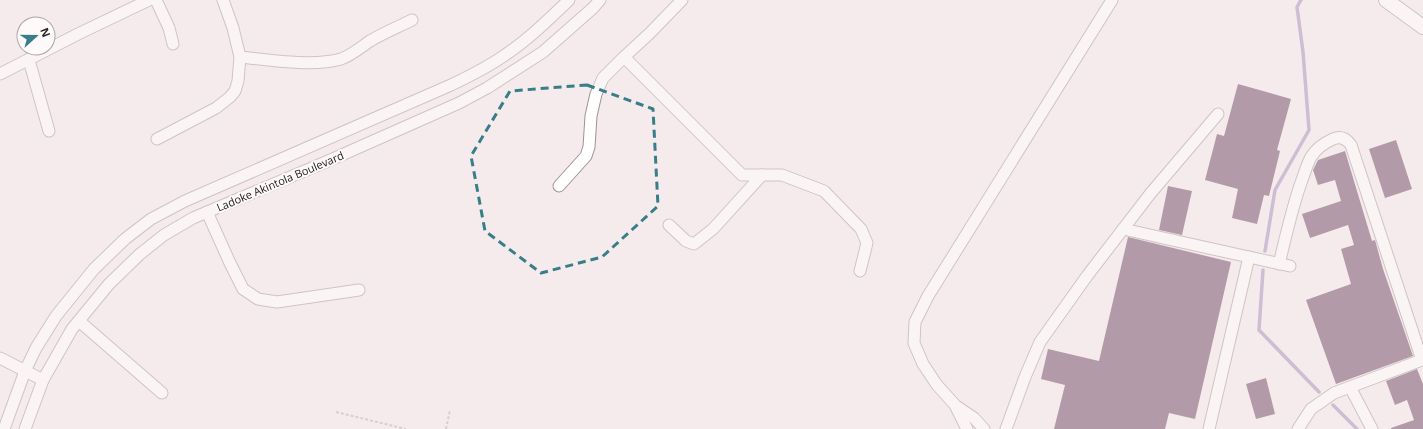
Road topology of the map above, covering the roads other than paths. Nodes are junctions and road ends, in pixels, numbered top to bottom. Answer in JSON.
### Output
{"nodes":[{"id":1,"x":148,"y":0,"type":"edge"},
{"id":2,"x":156,"y":0,"type":"edge"},
{"id":3,"x":223,"y":0,"type":"edge"},
{"id":4,"x":569,"y":0,"type":"edge"},
{"id":5,"x":600,"y":0,"type":"edge"},
{"id":6,"x":682,"y":0,"type":"edge"},
{"id":7,"x":1112,"y":0,"type":"edge"},
{"id":8,"x":1388,"y":2,"type":"edge"},
{"id":9,"x":412,"y":20,"type":"dead end"},
{"id":10,"x":1423,"y":27,"type":"edge"},
{"id":11,"x":173,"y":44,"type":"dead end"},
{"id":12,"x":240,"y":57,"type":"junction"},
{"id":13,"x":624,"y":57,"type":"junction"},
{"id":14,"x":29,"y":60,"type":"junction"},
{"id":15,"x":0,"y":74,"type":"edge"},
{"id":16,"x":1218,"y":114,"type":"dead end"},
{"id":17,"x":49,"y":131,"type":"dead end"},
{"id":18,"x":157,"y":139,"type":"dead end"},
{"id":19,"x":762,"y":175,"type":"junction"},
{"id":20,"x":559,"y":186,"type":"dead end"},
{"id":21,"x":207,"y":212,"type":"junction"},
{"id":22,"x":669,"y":225,"type":"dead end"},
{"id":23,"x":1123,"y":229,"type":"junction"},
{"id":24,"x":1249,"y":257,"type":"junction"},
{"id":25,"x":1278,"y":264,"type":"junction"},
{"id":26,"x":1290,"y":266,"type":"dead end"},
{"id":27,"x":860,"y":271,"type":"dead end"},
{"id":28,"x":359,"y":290,"type":"dead end"},
{"id":29,"x":79,"y":321,"type":"junction"},
{"id":30,"x":0,"y":358,"type":"edge"},
{"id":31,"x":1423,"y":361,"type":"edge"},
{"id":32,"x":25,"y":371,"type":"junction"},
{"id":33,"x":43,"y":380,"type":"junction"},
{"id":34,"x":1350,"y":387,"type":"junction"},
{"id":35,"x":162,"y":392,"type":"dead end"},
{"id":36,"x":956,"y":406,"type":"junction"},
{"id":37,"x":4,"y":429,"type":"edge"},
{"id":38,"x":24,"y":429,"type":"edge"},
{"id":39,"x":967,"y":429,"type":"edge"},
{"id":40,"x":984,"y":429,"type":"edge"},
{"id":41,"x":1006,"y":429,"type":"edge"},
{"id":42,"x":1209,"y":429,"type":"edge"},
{"id":43,"x":1298,"y":429,"type":"edge"},
{"id":44,"x":1372,"y":429,"type":"edge"}],
"edges":[{"from":1,"to":14,"type":"street"},
{"from":2,"to":11,"type":"street"},
{"from":3,"to":12,"type":"street"},
{"from":4,"to":32,"type":"street","name":"Ladoke Akintola Boulevard"},
{"from":5,"to":21,"type":"street","name":"Ladoke Akintola Boulevard"},
{"from":6,"to":13,"type":"street"},
{"from":7,"to":36,"type":"street"},
{"from":8,"to":10,"type":"main road"},
{"from":9,"to":12,"type":"street"},
{"from":12,"to":18,"type":"street"},
{"from":13,"to":19,"type":"street"},
{"from":13,"to":20,"type":"street"},
{"from":14,"to":15,"type":"street"},
{"from":14,"to":17,"type":"street"},
{"from":16,"to":23,"type":"street"},
{"from":19,"to":22,"type":"street"},
{"from":19,"to":27,"type":"street"},
{"from":21,"to":28,"type":"street"},
{"from":21,"to":29,"type":"street","name":"Ladoke Akintola Boulevard"},
{"from":23,"to":24,"type":"street"},
{"from":23,"to":41,"type":"street"},
{"from":24,"to":25,"type":"street"},
{"from":24,"to":42,"type":"street"},
{"from":25,"to":26,"type":"street"},
{"from":25,"to":31,"type":"street"},
{"from":29,"to":33,"type":"street","name":"Ladoke Akintola Boulevard"},
{"from":29,"to":35,"type":"street"},
{"from":30,"to":32,"type":"street"},
{"from":31,"to":34,"type":"street"},
{"from":32,"to":33,"type":"street"},
{"from":32,"to":37,"type":"street","name":"Ladoke Akintola Boulevard"},
{"from":33,"to":38,"type":"street","name":"Ladoke Akintola Boulevard"},
{"from":34,"to":43,"type":"street"},
{"from":34,"to":44,"type":"street"},
{"from":36,"to":39,"type":"street"},
{"from":36,"to":40,"type":"street"}]}
